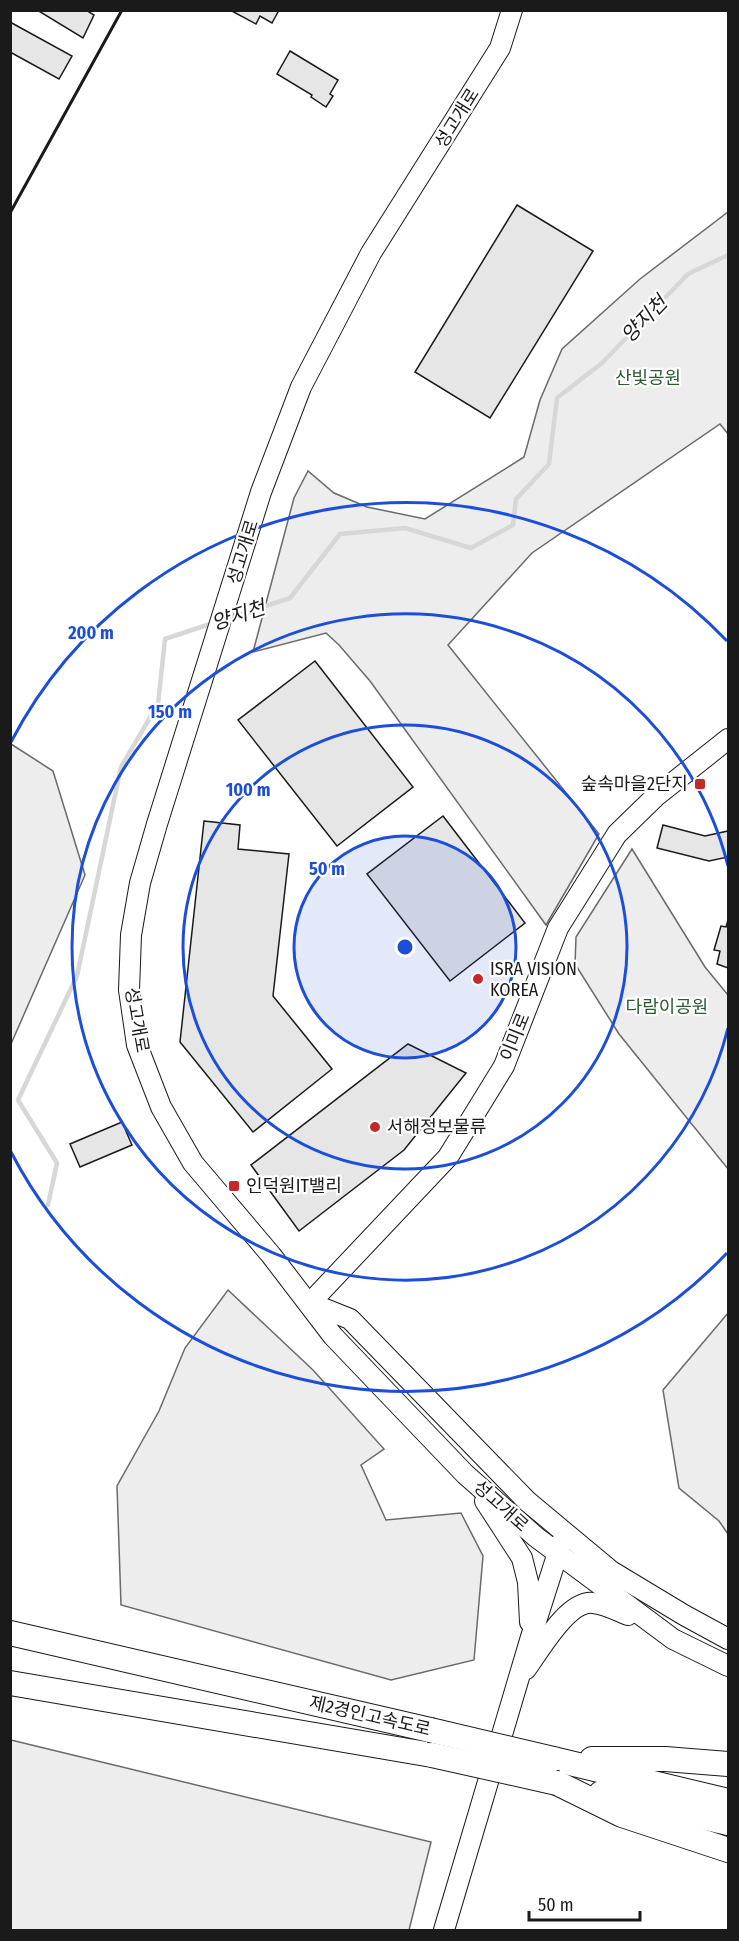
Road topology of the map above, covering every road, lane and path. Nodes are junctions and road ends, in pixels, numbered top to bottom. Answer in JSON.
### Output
{"nodes":[{"id":1,"x":512,"y":10,"type":"edge"},
{"id":2,"x":729,"y":739,"type":"edge"},
{"id":3,"x":310,"y":1303,"type":"junction"},
{"id":4,"x":466,"y":1474,"type":"junction"},
{"id":5,"x":564,"y":1532,"type":"junction"},
{"id":6,"x":557,"y":1553,"type":"junction"},
{"id":7,"x":651,"y":1624,"type":"junction"},
{"id":8,"x":10,"y":1633,"type":"edge"},
{"id":9,"x":531,"y":1637,"type":"junction"},
{"id":10,"x":729,"y":1639,"type":"edge"},
{"id":11,"x":729,"y":1666,"type":"edge"},
{"id":12,"x":519,"y":1678,"type":"junction"},
{"id":13,"x":10,"y":1683,"type":"edge"},
{"id":14,"x":553,"y":1760,"type":"junction"},
{"id":15,"x":729,"y":1764,"type":"edge"},
{"id":16,"x":557,"y":1783,"type":"junction"},
{"id":17,"x":729,"y":1801,"type":"edge"},
{"id":18,"x":729,"y":1823,"type":"edge"},
{"id":19,"x":729,"y":1850,"type":"edge"},
{"id":20,"x":444,"y":1930,"type":"edge"}],
"edges":[{"from":1,"to":3,"type":"street","name":"성고개로"},
{"from":2,"to":3,"type":"street","name":"이미로"},
{"from":3,"to":4,"type":"street","name":"성고개로"},
{"from":3,"to":5,"type":"street","name":"성고개로"},
{"from":4,"to":6,"type":"street","name":"성고개로"},
{"from":4,"to":9,"type":"street"},
{"from":5,"to":6,"type":"street"},
{"from":5,"to":10,"type":"street","name":"성고개로"},
{"from":6,"to":7,"type":"street","name":"성고개로"},
{"from":6,"to":9,"type":"street"},
{"from":7,"to":11,"type":"street","name":"성고개로"},
{"from":7,"to":12,"type":"street"},
{"from":8,"to":14,"type":"highway","name":"제2경인고속도로","bridge":true},
{"from":9,"to":12,"type":"street"},
{"from":12,"to":20,"type":"street"},
{"from":13,"to":16,"type":"highway","name":"제2경인고속도로","bridge":true},
{"from":14,"to":15,"type":"highway"},
{"from":14,"to":17,"type":"highway","name":"제2경인고속도로"},
{"from":16,"to":18,"type":"highway","name":"제2경인고속도로"},
{"from":16,"to":19,"type":"highway"}]}
